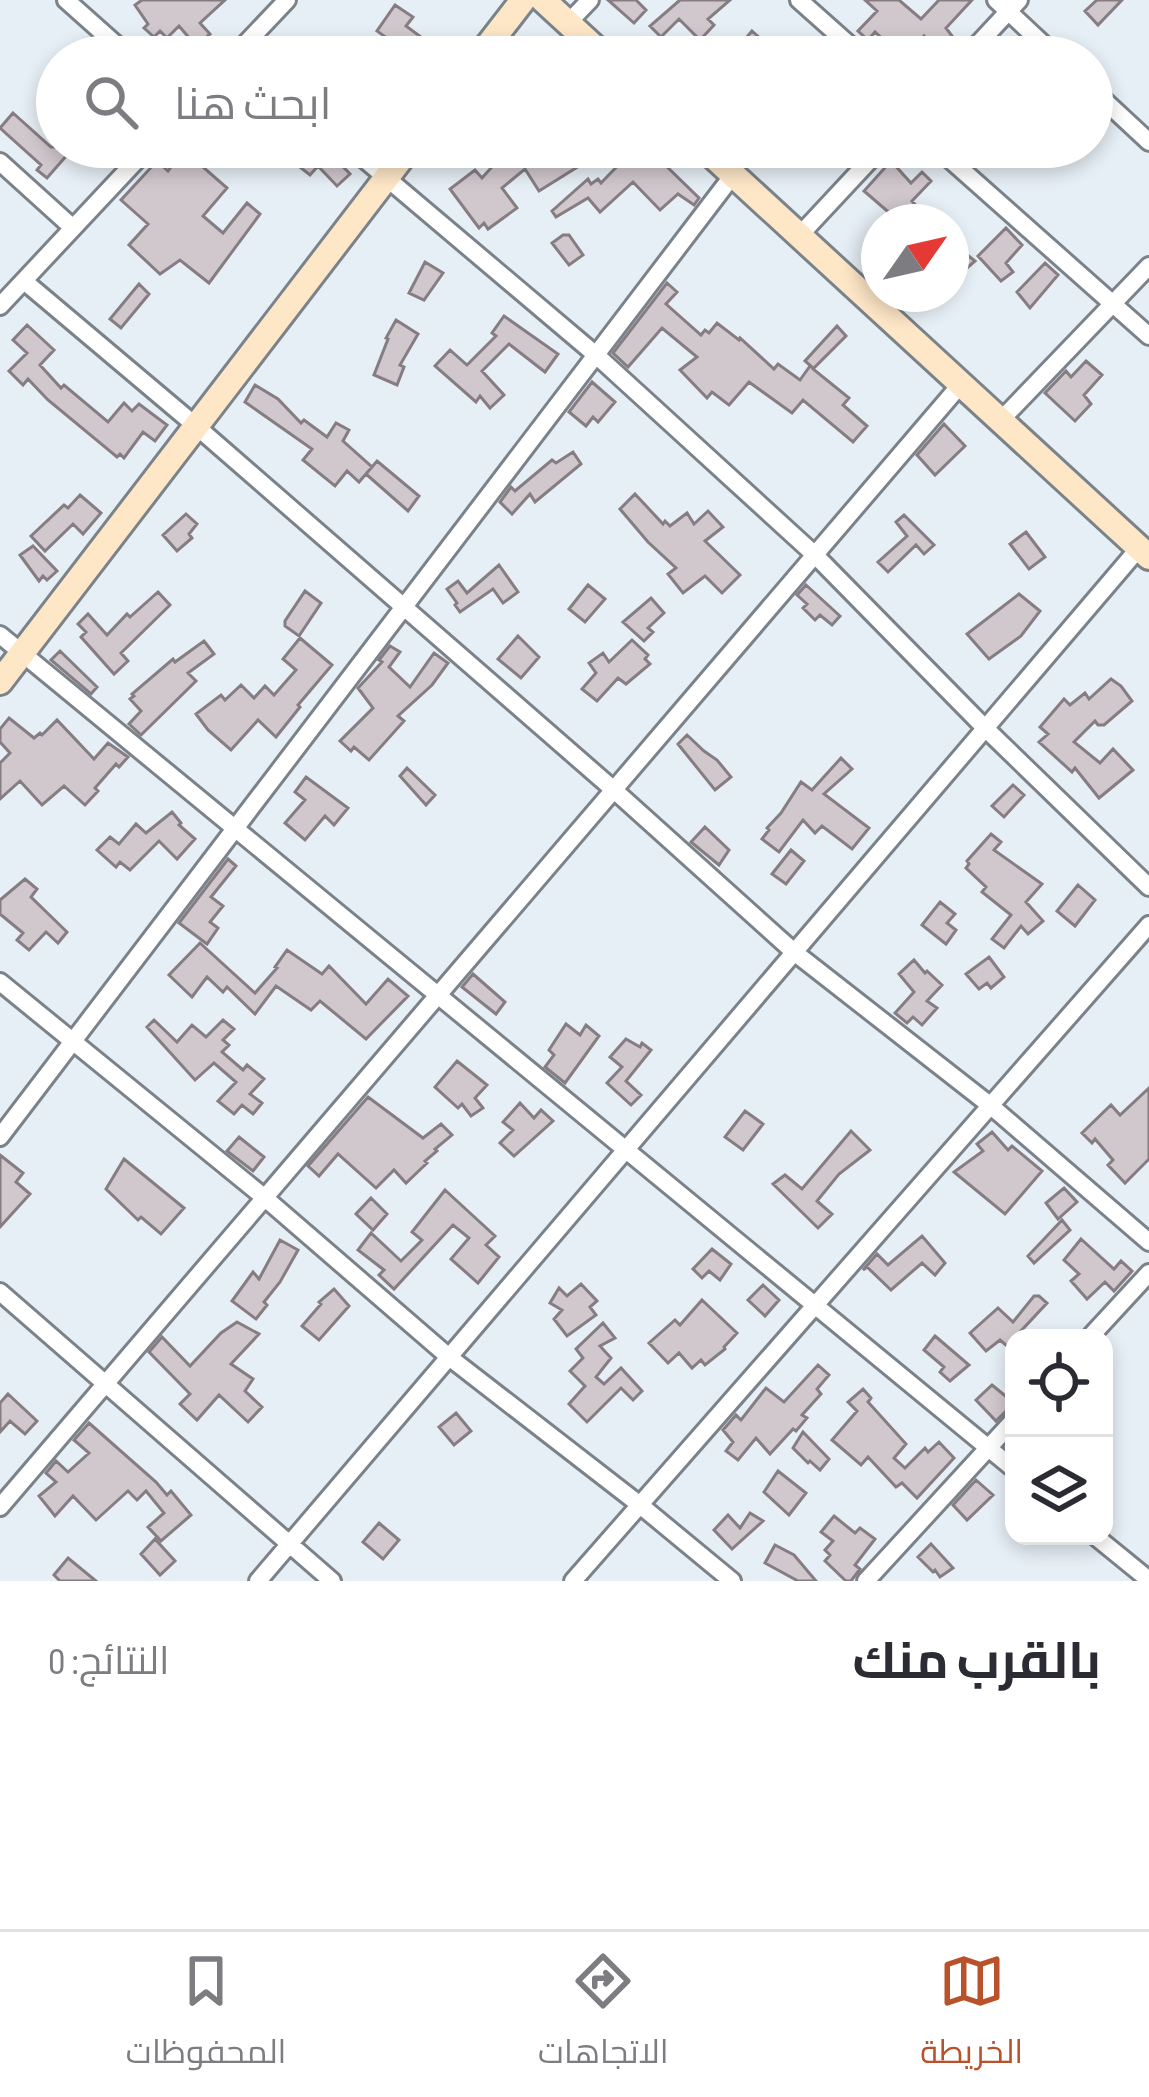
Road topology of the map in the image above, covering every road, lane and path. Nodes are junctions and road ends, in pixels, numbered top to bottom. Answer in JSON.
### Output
{"nodes":[{"id":1,"x":66,"y":0,"type":"edge"},
{"id":2,"x":286,"y":0,"type":"edge"},
{"id":3,"x":523,"y":0,"type":"edge"},
{"id":4,"x":543,"y":0,"type":"edge"},
{"id":5,"x":590,"y":0,"type":"edge"},
{"id":6,"x":799,"y":0,"type":"edge"},
{"id":7,"x":1008,"y":4,"type":"edge"},
{"id":8,"x":568,"y":23,"type":"junction"},
{"id":9,"x":106,"y":36,"type":"edge"},
{"id":10,"x":255,"y":36,"type":"edge"},
{"id":11,"x":495,"y":36,"type":"edge"},
{"id":12,"x":582,"y":36,"type":"edge"},
{"id":13,"x":839,"y":36,"type":"edge"},
{"id":14,"x":983,"y":36,"type":"edge"},
{"id":15,"x":1038,"y":36,"type":"edge"},
{"id":16,"x":1113,"y":109,"type":"edge"},
{"id":17,"x":1149,"y":142,"type":"edge"},
{"id":18,"x":0,"y":162,"type":"edge"},
{"id":19,"x":129,"y":168,"type":"edge"},
{"id":20,"x":375,"y":168,"type":"edge"},
{"id":21,"x":394,"y":168,"type":"edge"},
{"id":22,"x":726,"y":168,"type":"edge"},
{"id":23,"x":863,"y":168,"type":"edge"},
{"id":24,"x":960,"y":168,"type":"edge"},
{"id":25,"x":733,"y":175,"type":"junction"},
{"id":26,"x":387,"y":178,"type":"junction"},
{"id":27,"x":73,"y":228,"type":"junction"},
{"id":28,"x":800,"y":236,"type":"junction"},
{"id":29,"x":1149,"y":266,"type":"edge"},
{"id":30,"x":23,"y":281,"type":"junction"},
{"id":31,"x":1113,"y":304,"type":"junction"},
{"id":32,"x":0,"y":306,"type":"edge"},
{"id":33,"x":1149,"y":336,"type":"edge"},
{"id":34,"x":596,"y":355,"type":"junction"},
{"id":35,"x":961,"y":385,"type":"junction"},
{"id":36,"x":1000,"y":421,"type":"junction"},
{"id":37,"x":196,"y":426,"type":"junction"},
{"id":38,"x":1144,"y":552,"type":"edge"},
{"id":39,"x":815,"y":555,"type":"junction"},
{"id":40,"x":404,"y":608,"type":"junction"},
{"id":41,"x":0,"y":634,"type":"edge"},
{"id":42,"x":22,"y":654,"type":"junction"},
{"id":43,"x":0,"y":682,"type":"edge"},
{"id":44,"x":985,"y":728,"type":"junction"},
{"id":45,"x":614,"y":790,"type":"junction"},
{"id":46,"x":235,"y":829,"type":"junction"},
{"id":47,"x":1149,"y":887,"type":"edge"},
{"id":48,"x":1149,"y":926,"type":"edge"},
{"id":49,"x":794,"y":952,"type":"junction"},
{"id":50,"x":0,"y":982,"type":"edge"},
{"id":51,"x":438,"y":996,"type":"junction"},
{"id":52,"x":73,"y":1042,"type":"junction"},
{"id":53,"x":991,"y":1106,"type":"junction"},
{"id":54,"x":0,"y":1137,"type":"edge"},
{"id":55,"x":626,"y":1150,"type":"junction"},
{"id":56,"x":265,"y":1198,"type":"junction"},
{"id":57,"x":1149,"y":1243,"type":"edge"},
{"id":58,"x":1149,"y":1273,"type":"edge"},
{"id":59,"x":0,"y":1292,"type":"edge"},
{"id":60,"x":815,"y":1306,"type":"junction"},
{"id":61,"x":1097,"y":1329,"type":"edge"},
{"id":62,"x":449,"y":1357,"type":"junction"},
{"id":63,"x":104,"y":1385,"type":"junction"},
{"id":64,"x":1005,"y":1430,"type":"edge"},
{"id":65,"x":988,"y":1448,"type":"junction"},
{"id":66,"x":1005,"y":1462,"type":"edge"},
{"id":67,"x":640,"y":1505,"type":"junction"},
{"id":68,"x":0,"y":1507,"type":"edge"},
{"id":69,"x":1106,"y":1545,"type":"edge"},
{"id":70,"x":288,"y":1546,"type":"junction"},
{"id":71,"x":1149,"y":1580,"type":"edge"},
{"id":72,"x":258,"y":1581,"type":"edge"},
{"id":73,"x":332,"y":1581,"type":"edge"},
{"id":74,"x":573,"y":1581,"type":"edge"},
{"id":75,"x":732,"y":1581,"type":"edge"},
{"id":76,"x":866,"y":1581,"type":"edge"}],
"edges":[{"from":1,"to":9,"type":"street"},
{"from":2,"to":10,"type":"street"},
{"from":3,"to":11,"type":"main road"},
{"from":4,"to":8,"type":"main road"},
{"from":5,"to":8,"type":"street"},
{"from":6,"to":13,"type":"street"},
{"from":7,"to":14,"type":"street"},
{"from":7,"to":15,"type":"street"},
{"from":8,"to":12,"type":"main road"},
{"from":16,"to":17,"type":"street"},
{"from":18,"to":27,"type":"street"},
{"from":19,"to":27,"type":"street"},
{"from":20,"to":26,"type":"street"},
{"from":21,"to":26,"type":"main road"},
{"from":22,"to":25,"type":"main road"},
{"from":23,"to":28,"type":"street"},
{"from":24,"to":31,"type":"street"},
{"from":25,"to":28,"type":"main road"},
{"from":25,"to":34,"type":"street"},
{"from":26,"to":34,"type":"street"},
{"from":26,"to":37,"type":"main road"},
{"from":27,"to":30,"type":"street"},
{"from":28,"to":35,"type":"main road"},
{"from":29,"to":31,"type":"street"},
{"from":30,"to":32,"type":"street"},
{"from":30,"to":37,"type":"street"},
{"from":31,"to":33,"type":"street"},
{"from":31,"to":36,"type":"street"},
{"from":34,"to":39,"type":"street"},
{"from":34,"to":40,"type":"street"},
{"from":35,"to":36,"type":"main road"},
{"from":35,"to":39,"type":"street"},
{"from":36,"to":38,"type":"main road"},
{"from":37,"to":40,"type":"street"},
{"from":37,"to":42,"type":"main road"},
{"from":38,"to":44,"type":"street"},
{"from":39,"to":44,"type":"street"},
{"from":39,"to":45,"type":"street"},
{"from":40,"to":45,"type":"street"},
{"from":40,"to":46,"type":"street"},
{"from":41,"to":42,"type":"street"},
{"from":42,"to":43,"type":"main road"},
{"from":42,"to":46,"type":"street"},
{"from":44,"to":47,"type":"street"},
{"from":44,"to":49,"type":"street"},
{"from":45,"to":49,"type":"street"},
{"from":45,"to":51,"type":"street"},
{"from":46,"to":51,"type":"street"},
{"from":46,"to":52,"type":"street"},
{"from":48,"to":53,"type":"street"},
{"from":49,"to":53,"type":"street"},
{"from":49,"to":55,"type":"street"},
{"from":50,"to":52,"type":"street"},
{"from":51,"to":55,"type":"street"},
{"from":51,"to":56,"type":"street"},
{"from":52,"to":54,"type":"street"},
{"from":52,"to":56,"type":"street"},
{"from":53,"to":57,"type":"street"},
{"from":53,"to":60,"type":"street"},
{"from":55,"to":60,"type":"street"},
{"from":55,"to":62,"type":"street"},
{"from":56,"to":62,"type":"street"},
{"from":56,"to":63,"type":"street"},
{"from":58,"to":61,"type":"street"},
{"from":59,"to":63,"type":"street"},
{"from":60,"to":65,"type":"street"},
{"from":60,"to":67,"type":"street"},
{"from":62,"to":67,"type":"street"},
{"from":62,"to":70,"type":"street"},
{"from":63,"to":68,"type":"street"},
{"from":63,"to":70,"type":"street"},
{"from":64,"to":65,"type":"street"},
{"from":65,"to":66,"type":"street"},
{"from":65,"to":76,"type":"street"},
{"from":67,"to":74,"type":"street"},
{"from":67,"to":75,"type":"street"},
{"from":69,"to":71,"type":"street"},
{"from":70,"to":72,"type":"street"},
{"from":70,"to":73,"type":"street"}]}
